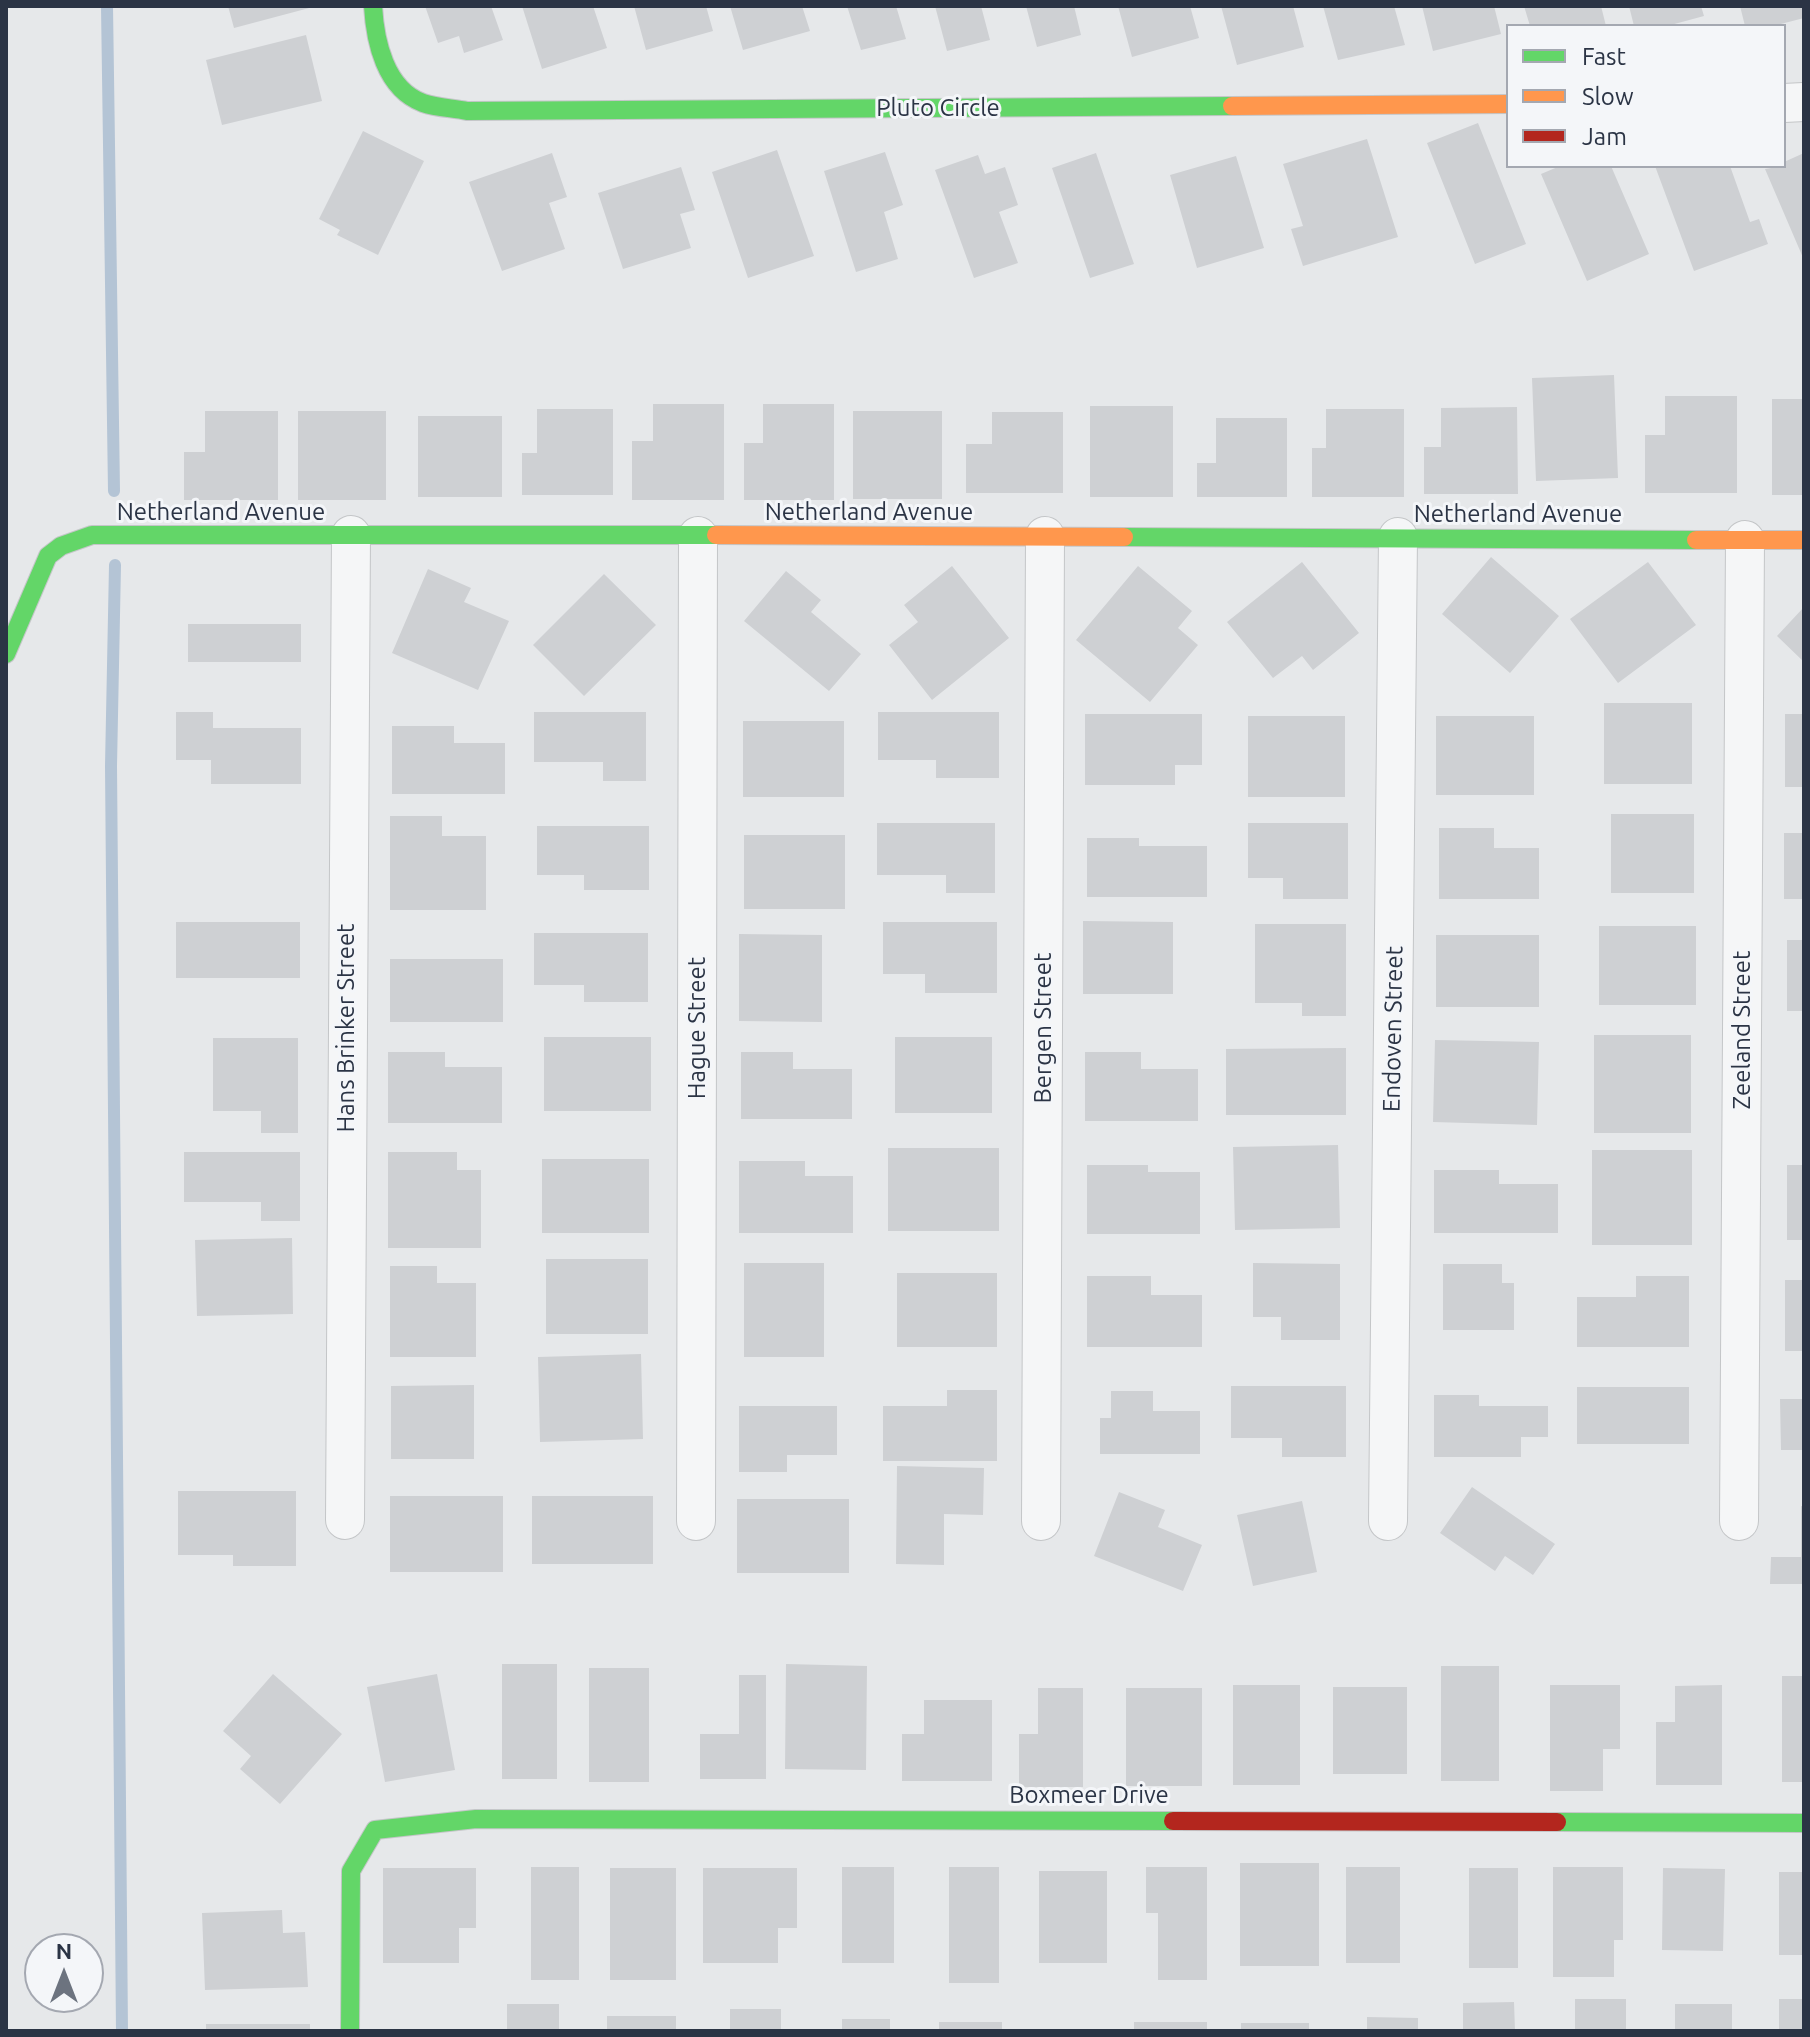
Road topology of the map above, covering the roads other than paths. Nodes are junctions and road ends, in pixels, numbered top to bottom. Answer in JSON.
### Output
{"nodes":[{"id":1,"x":373,"y":6,"type":"edge"},
{"id":2,"x":1506,"y":104,"type":"edge"},
{"id":3,"x":351,"y":535,"type":"junction"},
{"id":4,"x":698,"y":536,"type":"junction"},
{"id":5,"x":1045,"y":536,"type":"junction"},
{"id":6,"x":1398,"y":537,"type":"junction"},
{"id":7,"x":1745,"y":540,"type":"junction"},
{"id":8,"x":1804,"y":540,"type":"edge"},
{"id":9,"x":6,"y":654,"type":"edge"},
{"id":10,"x":345,"y":1520,"type":"dead end"},
{"id":11,"x":696,"y":1521,"type":"dead end"},
{"id":12,"x":1041,"y":1521,"type":"dead end"},
{"id":13,"x":1388,"y":1521,"type":"dead end"},
{"id":14,"x":1739,"y":1521,"type":"dead end"},
{"id":15,"x":1804,"y":1823,"type":"edge"},
{"id":16,"x":350,"y":2031,"type":"edge"}],
"edges":[{"from":1,"to":2,"type":"street","name":"Pluto Circle"},
{"from":3,"to":4,"type":"street","name":"Netherland Avenue"},
{"from":3,"to":9,"type":"street","name":"Netherland Avenue"},
{"from":3,"to":10,"type":"street","name":"Hans Brinker Street"},
{"from":4,"to":5,"type":"street","name":"Netherland Avenue"},
{"from":4,"to":11,"type":"street","name":"Hague Street"},
{"from":5,"to":6,"type":"street","name":"Netherland Avenue"},
{"from":5,"to":12,"type":"street","name":"Bergen Street"},
{"from":6,"to":7,"type":"street","name":"Netherland Avenue"},
{"from":6,"to":13,"type":"street","name":"Endoven Street"},
{"from":7,"to":8,"type":"street","name":"Netherland Avenue"},
{"from":7,"to":14,"type":"street","name":"Zeeland Street"},
{"from":15,"to":16,"type":"street","name":"Boxmeer Drive"}]}
